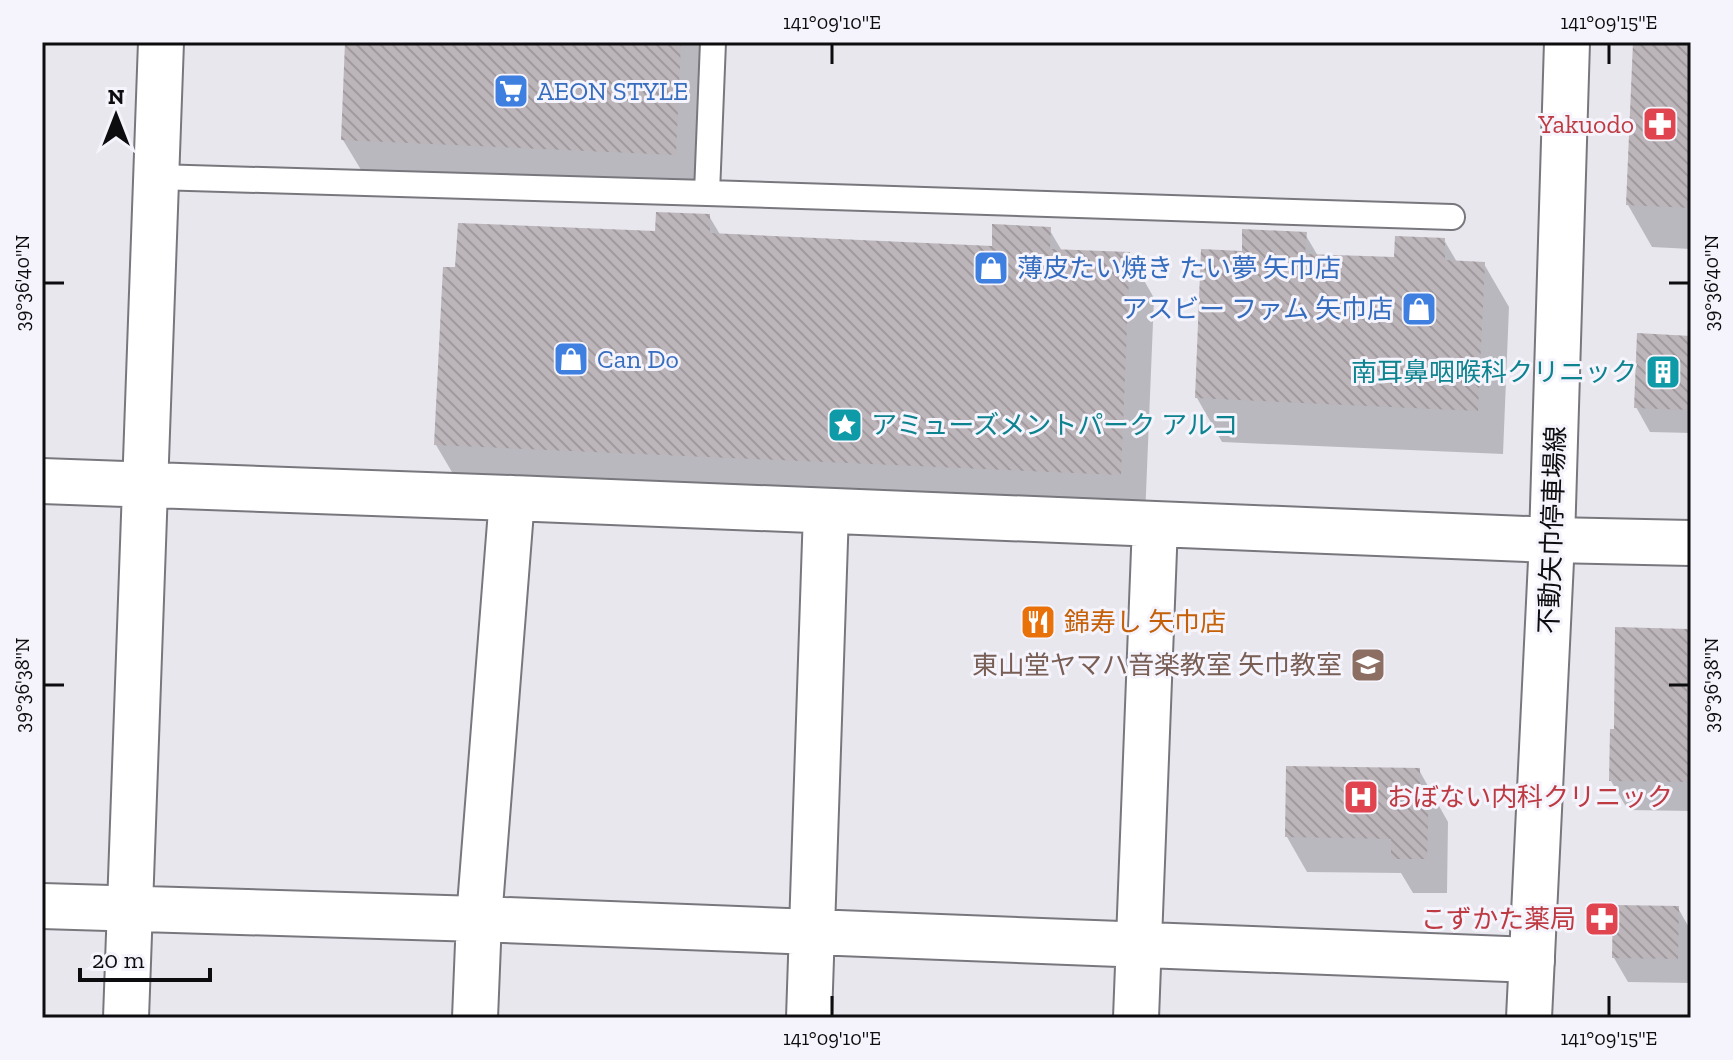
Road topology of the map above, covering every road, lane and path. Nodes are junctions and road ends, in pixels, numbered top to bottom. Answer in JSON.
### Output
{"nodes":[{"id":1,"x":161,"y":42,"type":"edge"},
{"id":2,"x":713,"y":42,"type":"edge"},
{"id":3,"x":1567,"y":42,"type":"edge"},
{"id":4,"x":156,"y":177,"type":"junction"},
{"id":5,"x":707,"y":193,"type":"junction"},
{"id":6,"x":1452,"y":217,"type":"dead end"},
{"id":7,"x":42,"y":481,"type":"edge"},
{"id":8,"x":145,"y":485,"type":"junction"},
{"id":9,"x":512,"y":498,"type":"junction"},
{"id":10,"x":826,"y":511,"type":"junction"},
{"id":11,"x":1155,"y":524,"type":"junction"},
{"id":12,"x":1552,"y":540,"type":"junction"},
{"id":13,"x":1691,"y":543,"type":"edge"},
{"id":14,"x":42,"y":906,"type":"edge"},
{"id":15,"x":130,"y":908,"type":"junction"},
{"id":16,"x":479,"y":919,"type":"junction"},
{"id":17,"x":812,"y":933,"type":"junction"},
{"id":18,"x":1139,"y":946,"type":"junction"},
{"id":19,"x":1532,"y":960,"type":"junction"},
{"id":20,"x":126,"y":1018,"type":"edge"},
{"id":21,"x":475,"y":1018,"type":"edge"},
{"id":22,"x":809,"y":1018,"type":"edge"},
{"id":23,"x":1136,"y":1018,"type":"edge"},
{"id":24,"x":1529,"y":1018,"type":"edge"}],
"edges":[{"from":1,"to":4,"type":"street"},
{"from":2,"to":5,"type":"lane"},
{"from":3,"to":12,"type":"street","name":"不動矢巾停車場線"},
{"from":4,"to":5,"type":"lane"},
{"from":4,"to":8,"type":"street"},
{"from":5,"to":6,"type":"lane"},
{"from":7,"to":8,"type":"street"},
{"from":8,"to":9,"type":"street"},
{"from":8,"to":15,"type":"street"},
{"from":9,"to":10,"type":"street"},
{"from":9,"to":16,"type":"street"},
{"from":10,"to":11,"type":"street"},
{"from":10,"to":17,"type":"street"},
{"from":11,"to":12,"type":"street"},
{"from":11,"to":18,"type":"street"},
{"from":12,"to":13,"type":"street"},
{"from":12,"to":19,"type":"street","name":"不動矢巾停車場線"},
{"from":14,"to":15,"type":"street"},
{"from":15,"to":16,"type":"street"},
{"from":15,"to":20,"type":"street"},
{"from":16,"to":17,"type":"street"},
{"from":16,"to":21,"type":"street"},
{"from":17,"to":18,"type":"street"},
{"from":17,"to":22,"type":"street"},
{"from":18,"to":19,"type":"street"},
{"from":18,"to":23,"type":"street"},
{"from":19,"to":24,"type":"street","name":"不動矢巾停車場線"}]}
